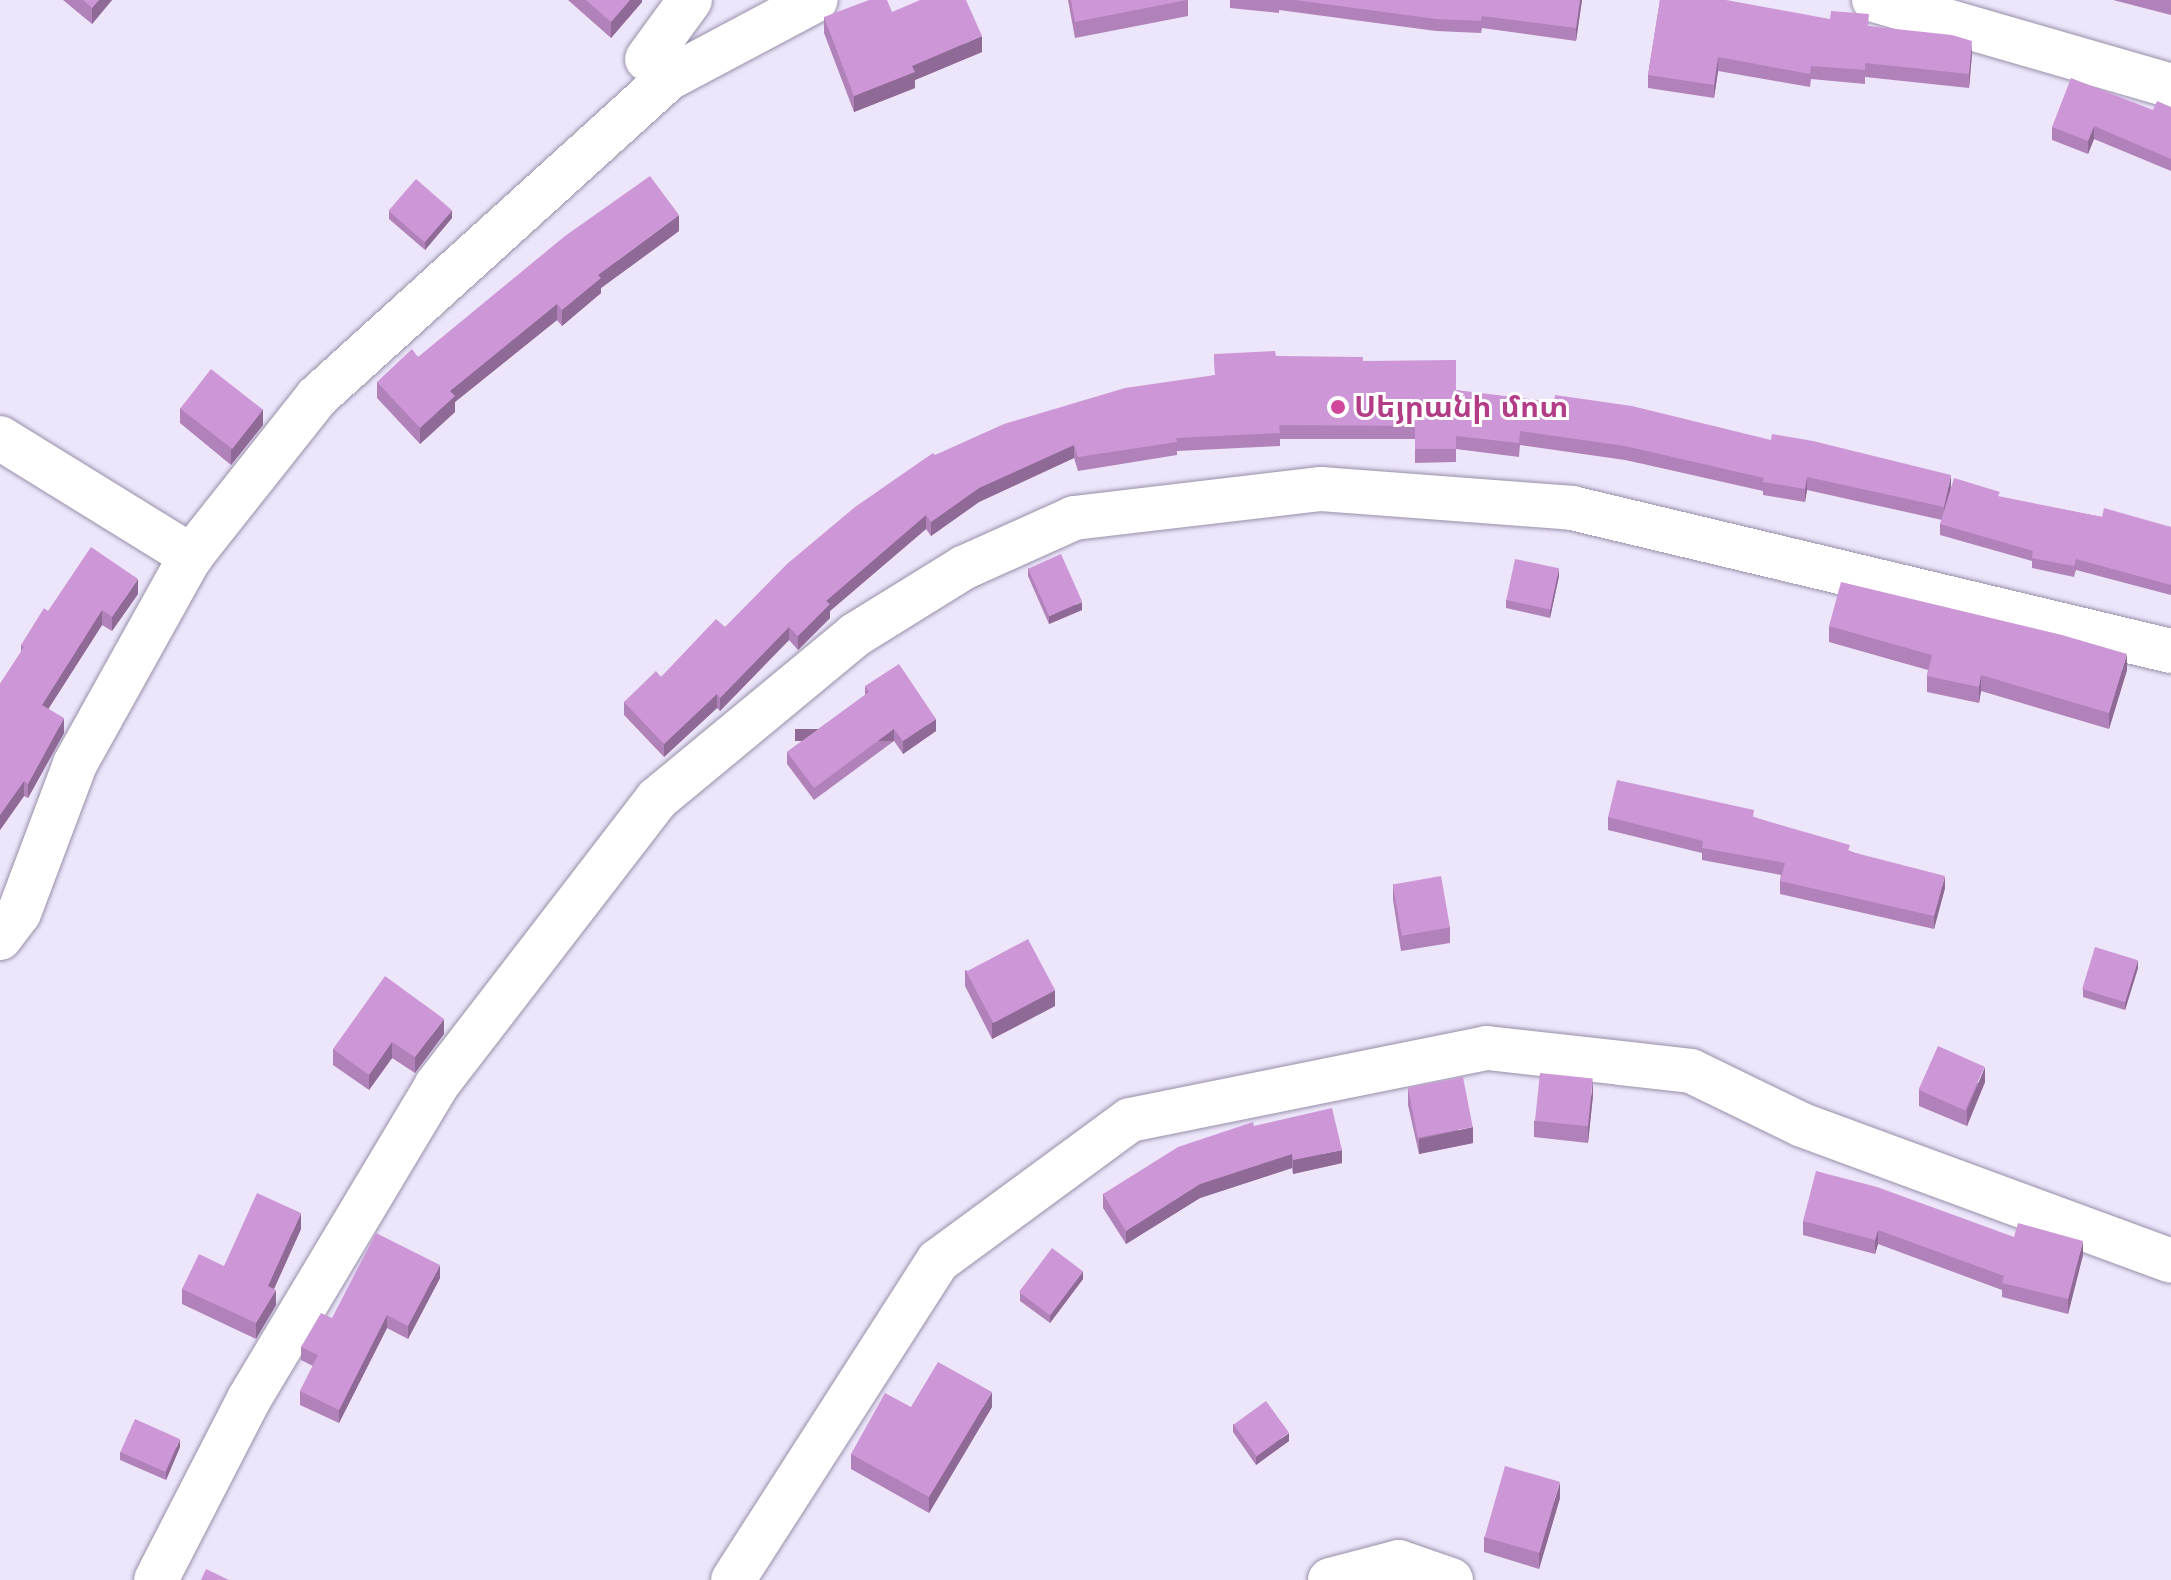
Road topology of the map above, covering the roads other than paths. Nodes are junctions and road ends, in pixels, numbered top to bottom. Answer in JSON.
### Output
{"nodes":[{"id":1,"x":690,"y":0,"type":"edge"},
{"id":2,"x":816,"y":0,"type":"edge"},
{"id":3,"x":1874,"y":0,"type":"edge"},
{"id":4,"x":647,"y":59,"type":"dead end"},
{"id":5,"x":2171,"y":86,"type":"edge"},
{"id":6,"x":0,"y":438,"type":"edge"},
{"id":7,"x":191,"y":556,"type":"junction"},
{"id":8,"x":2171,"y":651,"type":"edge"},
{"id":9,"x":0,"y":938,"type":"edge"},
{"id":10,"x":2171,"y":1261,"type":"edge"},
{"id":11,"x":156,"y":1580,"type":"edge"},
{"id":12,"x":733,"y":1580,"type":"edge"},
{"id":13,"x":1330,"y":1580,"type":"edge"},
{"id":14,"x":1451,"y":1580,"type":"edge"}],
"edges":[{"from":1,"to":4,"type":"street"},
{"from":2,"to":7,"type":"street"},
{"from":3,"to":5,"type":"street"},
{"from":6,"to":7,"type":"street"},
{"from":7,"to":9,"type":"street"},
{"from":8,"to":11,"type":"street"},
{"from":10,"to":12,"type":"street"},
{"from":13,"to":14,"type":"street"}]}
